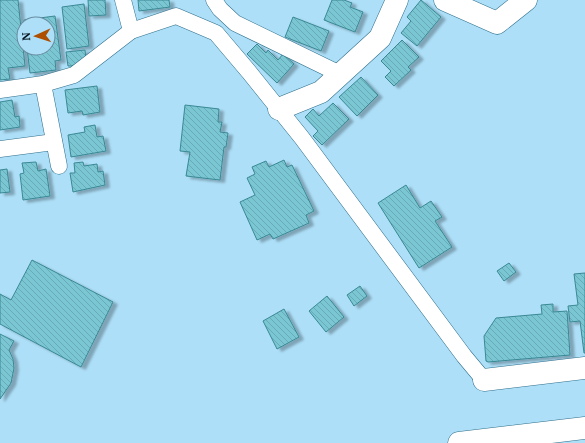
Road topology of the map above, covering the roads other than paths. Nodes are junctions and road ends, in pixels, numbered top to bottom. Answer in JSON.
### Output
{"nodes":[{"id":1,"x":123,"y":0,"type":"edge"},
{"id":2,"x":214,"y":0,"type":"edge"},
{"id":3,"x":397,"y":0,"type":"edge"},
{"id":4,"x":445,"y":0,"type":"edge"},
{"id":5,"x":526,"y":0,"type":"edge"},
{"id":6,"x":131,"y":32,"type":"junction"},
{"id":7,"x":340,"y":74,"type":"junction"},
{"id":8,"x":43,"y":84,"type":"junction"},
{"id":9,"x":0,"y":90,"type":"edge"},
{"id":10,"x":278,"y":109,"type":"junction"},
{"id":11,"x":54,"y":142,"type":"junction"},
{"id":12,"x":0,"y":149,"type":"edge"},
{"id":13,"x":59,"y":166,"type":"dead end"},
{"id":14,"x":585,"y":368,"type":"edge"},
{"id":15,"x":484,"y":380,"type":"joint"},
{"id":16,"x":585,"y":428,"type":"edge"},
{"id":17,"x":459,"y":443,"type":"edge"}],
"edges":[{"from":1,"to":6,"type":"lane"},
{"from":2,"to":7,"type":"lane"},
{"from":3,"to":7,"type":"street"},
{"from":4,"to":5,"type":"street"},
{"from":6,"to":8,"type":"lane"},
{"from":6,"to":10,"type":"lane"},
{"from":7,"to":10,"type":"street"},
{"from":8,"to":9,"type":"lane"},
{"from":8,"to":11,"type":"lane"},
{"from":10,"to":15,"type":"lane"},
{"from":11,"to":12,"type":"lane"},
{"from":11,"to":13,"type":"lane"},
{"from":14,"to":15,"type":"street"},
{"from":16,"to":17,"type":"street"}]}
